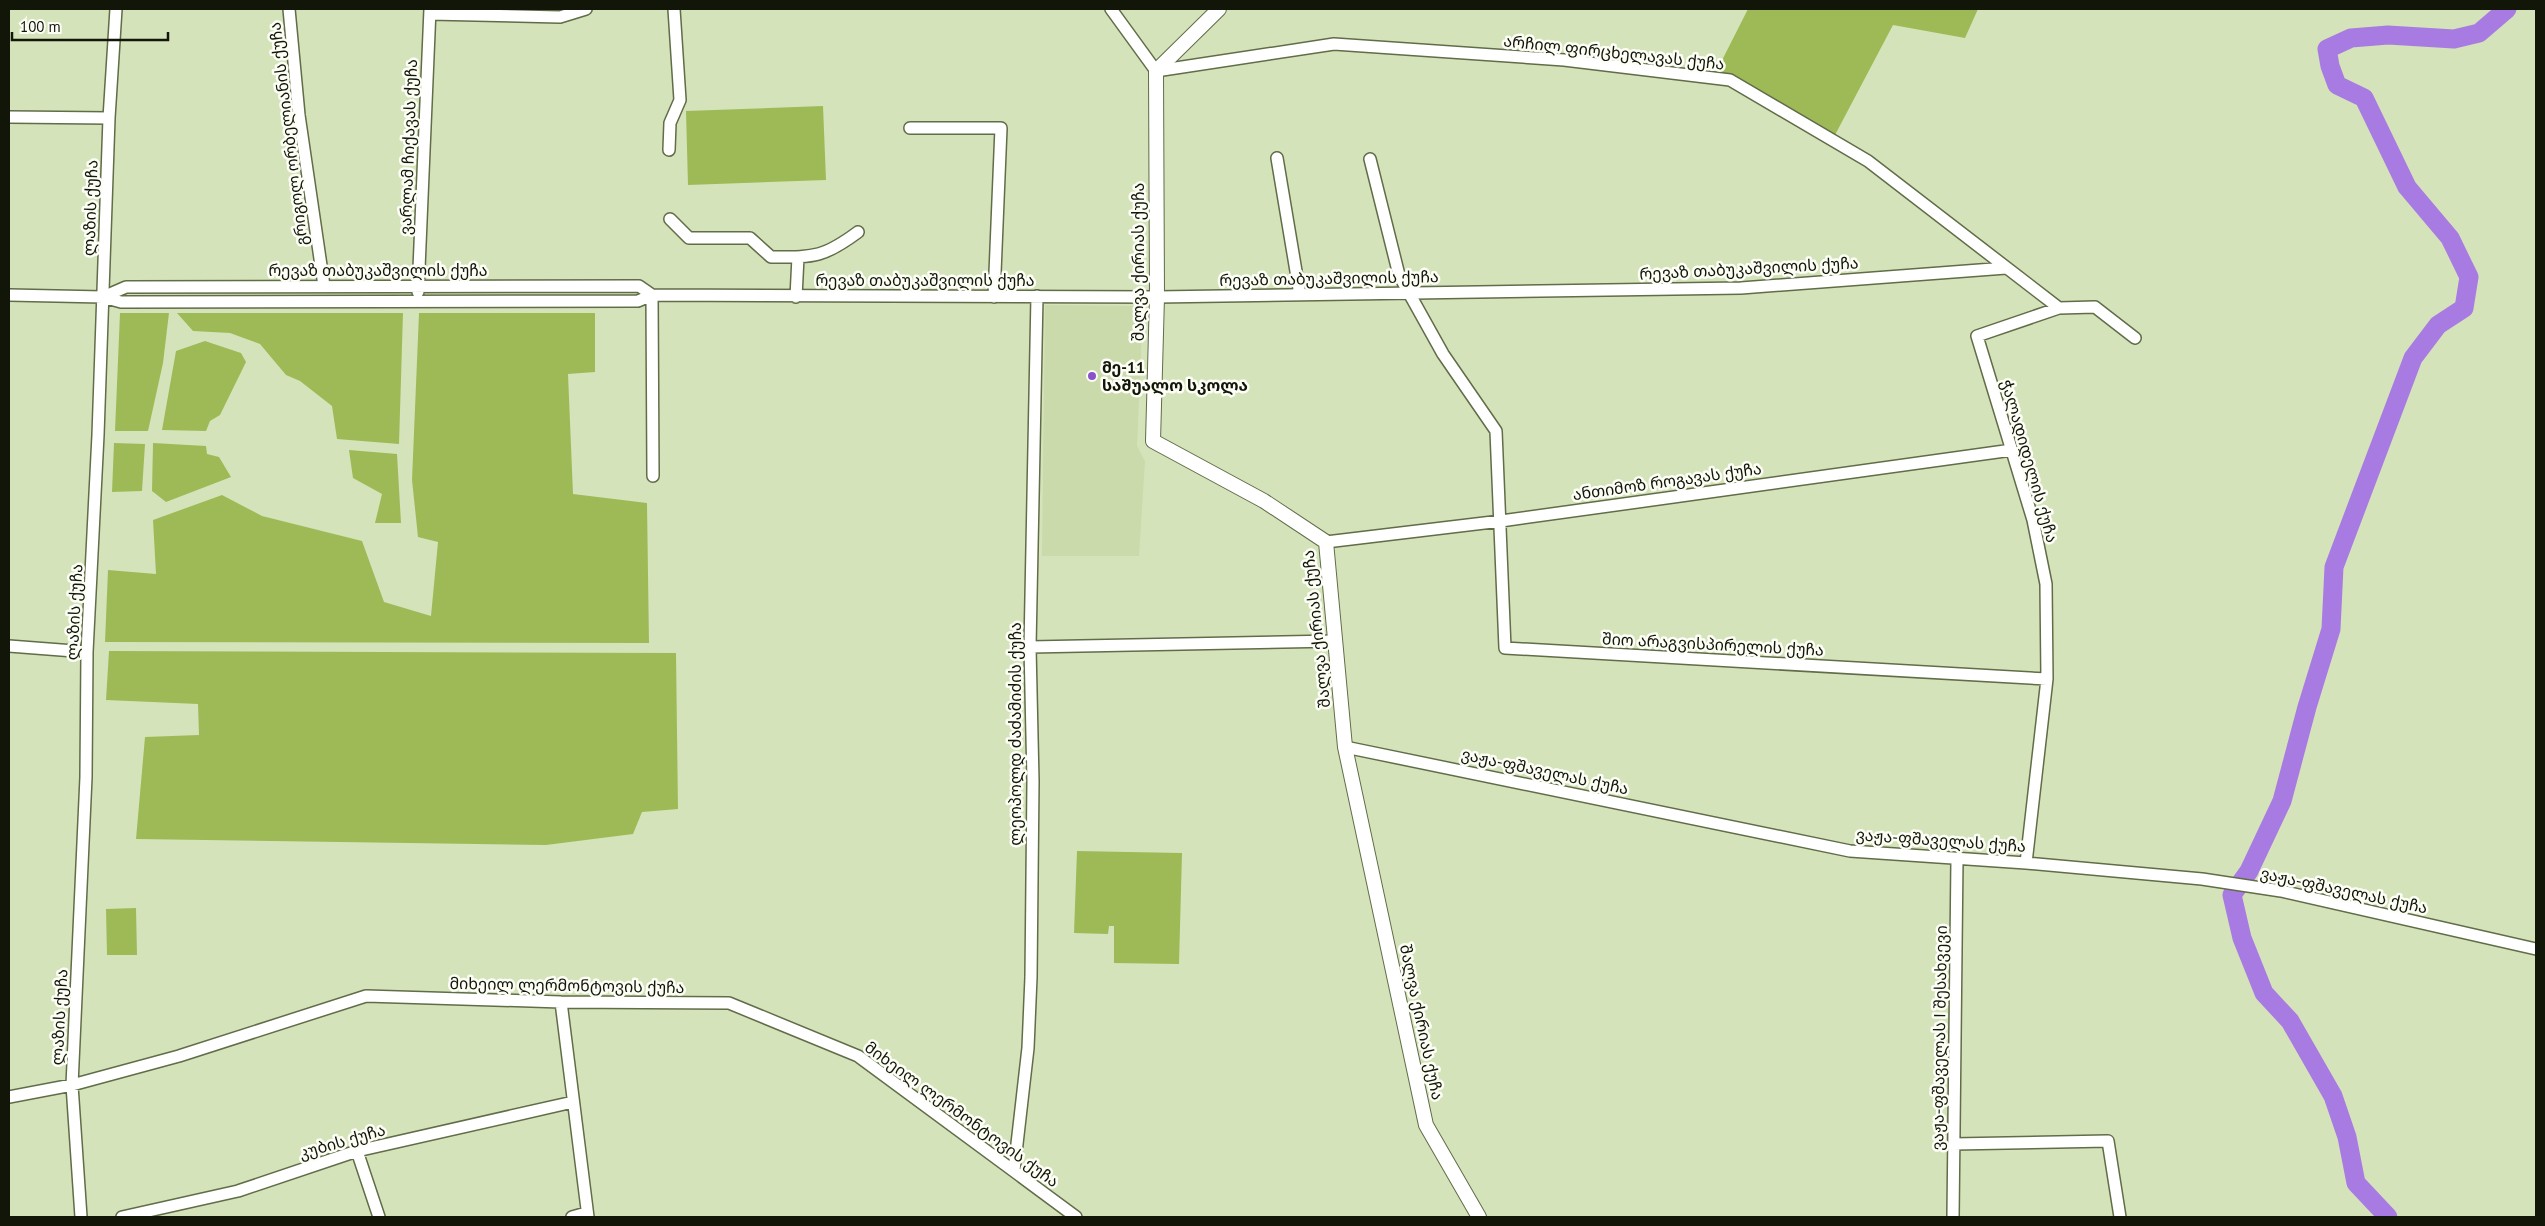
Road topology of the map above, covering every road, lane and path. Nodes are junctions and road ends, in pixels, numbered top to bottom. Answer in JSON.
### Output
{"nodes":[{"id":1,"x":116,"y":9,"type":"edge"},
{"id":2,"x":289,"y":9,"type":"edge"},
{"id":3,"x":586,"y":9,"type":"edge"},
{"id":4,"x":674,"y":9,"type":"edge"},
{"id":5,"x":1111,"y":9,"type":"edge"},
{"id":6,"x":1219,"y":9,"type":"edge"},
{"id":7,"x":430,"y":11,"type":"edge"},
{"id":8,"x":1156,"y":71,"type":"junction"},
{"id":9,"x":9,"y":117,"type":"edge"},
{"id":10,"x":109,"y":118,"type":"junction"},
{"id":11,"x":910,"y":128,"type":"dead end"},
{"id":12,"x":670,"y":150,"type":"dead end"},
{"id":13,"x":1277,"y":158,"type":"dead end"},
{"id":14,"x":1370,"y":159,"type":"dead end"},
{"id":15,"x":670,"y":219,"type":"dead end"},
{"id":16,"x":858,"y":232,"type":"dead end"},
{"id":17,"x":798,"y":257,"type":"junction"},
{"id":18,"x":2006,"y":268,"type":"junction"},
{"id":19,"x":324,"y":286,"type":"junction"},
{"id":20,"x":418,"y":286,"type":"junction"},
{"id":21,"x":1407,"y":293,"type":"junction"},
{"id":22,"x":9,"y":295,"type":"edge"},
{"id":23,"x":652,"y":295,"type":"junction"},
{"id":24,"x":1300,"y":295,"type":"junction"},
{"id":25,"x":1037,"y":296,"type":"junction"},
{"id":26,"x":103,"y":297,"type":"junction"},
{"id":27,"x":796,"y":297,"type":"junction"},
{"id":28,"x":994,"y":297,"type":"junction"},
{"id":29,"x":1157,"y":297,"type":"junction"},
{"id":30,"x":418,"y":302,"type":"junction"},
{"id":31,"x":2059,"y":308,"type":"junction"},
{"id":32,"x":2136,"y":338,"type":"dead end"},
{"id":33,"x":2012,"y":450,"type":"junction"},
{"id":34,"x":653,"y":476,"type":"dead end"},
{"id":35,"x":1501,"y":521,"type":"junction"},
{"id":36,"x":1326,"y":542,"type":"junction"},
{"id":37,"x":1336,"y":641,"type":"junction"},
{"id":38,"x":9,"y":646,"type":"edge"},
{"id":39,"x":1030,"y":646,"type":"junction"},
{"id":40,"x":87,"y":652,"type":"junction"},
{"id":41,"x":2047,"y":679,"type":"junction"},
{"id":42,"x":1345,"y":747,"type":"junction"},
{"id":43,"x":1957,"y":859,"type":"junction"},
{"id":44,"x":2026,"y":863,"type":"junction"},
{"id":45,"x":2536,"y":949,"type":"edge"},
{"id":46,"x":561,"y":1002,"type":"junction"},
{"id":47,"x":72,"y":1085,"type":"junction"},
{"id":48,"x":9,"y":1097,"type":"edge"},
{"id":49,"x":573,"y":1102,"type":"junction"},
{"id":50,"x":1954,"y":1144,"type":"junction"},
{"id":51,"x":356,"y":1151,"type":"junction"},
{"id":52,"x":1014,"y":1170,"type":"junction"},
{"id":53,"x":587,"y":1215,"type":"edge"},
{"id":54,"x":81,"y":1217,"type":"edge"},
{"id":55,"x":122,"y":1217,"type":"edge"},
{"id":56,"x":379,"y":1217,"type":"edge"},
{"id":57,"x":572,"y":1217,"type":"edge"},
{"id":58,"x":1076,"y":1217,"type":"edge"},
{"id":59,"x":1479,"y":1217,"type":"edge"},
{"id":60,"x":1954,"y":1217,"type":"edge"},
{"id":61,"x":2120,"y":1217,"type":"edge"}],
"edges":[{"from":1,"to":10,"type":"street","name":"ლაზის ქუჩა"},
{"from":2,"to":19,"type":"street","name":"გრიგოლ ორბელიანის ქუჩა"},
{"from":3,"to":7,"type":"street"},
{"from":4,"to":12,"type":"street"},
{"from":5,"to":8,"type":"street"},
{"from":6,"to":8,"type":"street"},
{"from":7,"to":20,"type":"street","name":"ვარლამ ჩიქავას ქუჩა"},
{"from":8,"to":18,"type":"street","name":"არჩილ ფირცხელავას ქუჩა"},
{"from":8,"to":29,"type":"street","name":"შალვა ქირიას ქუჩა"},
{"from":9,"to":10,"type":"street"},
{"from":10,"to":26,"type":"street","name":"ლაზის ქუჩა"},
{"from":11,"to":28,"type":"street"},
{"from":13,"to":24,"type":"street"},
{"from":14,"to":21,"type":"street"},
{"from":15,"to":17,"type":"street"},
{"from":16,"to":17,"type":"street"},
{"from":17,"to":27,"type":"street"},
{"from":18,"to":21,"type":"street","name":"რევაზ თაბუკაშვილის ქუჩა"},
{"from":18,"to":31,"type":"street","name":"არჩილ ფირცხელავას ქუჩა"},
{"from":19,"to":20,"type":"street","name":"რევაზ თაბუკაშვილის ქუჩა"},
{"from":19,"to":26,"type":"street","name":"რევაზ თაბუკაშვილის ქუჩა"},
{"from":20,"to":23,"type":"street","name":"რევაზ თაბუკაშვილის ქუჩა"},
{"from":20,"to":30,"type":"street","name":"ვარლამ ჩიქავას ქუჩა"},
{"from":21,"to":24,"type":"street","name":"რევაზ თაბუკაშვილის ქუჩა"},
{"from":21,"to":35,"type":"street"},
{"from":22,"to":26,"type":"street","name":"რევაზ თაბუკაშვილის ქუჩა"},
{"from":23,"to":27,"type":"street","name":"რევაზ თაბუკაშვილის ქუჩა"},
{"from":23,"to":30,"type":"street","name":"რევაზ თაბუკაშვილის ქუჩა"},
{"from":23,"to":34,"type":"street"},
{"from":24,"to":29,"type":"street","name":"რევაზ თაბუკაშვილის ქუჩა"},
{"from":25,"to":28,"type":"street","name":"რევაზ თაბუკაშვილის ქუჩა"},
{"from":25,"to":29,"type":"street","name":"რევაზ თაბუკაშვილის ქუჩა"},
{"from":25,"to":39,"type":"street","name":"ლეოპოლდ ძაძამიძის ქუჩა"},
{"from":26,"to":30,"type":"street","name":"რევაზ თაბუკაშვილის ქუჩა"},
{"from":26,"to":40,"type":"street","name":"ლაზის ქუჩა"},
{"from":27,"to":28,"type":"street","name":"რევაზ თაბუკაშვილის ქუჩა"},
{"from":29,"to":36,"type":"street","name":"შალვა ქირიას ქუჩა"},
{"from":31,"to":32,"type":"street"},
{"from":31,"to":33,"type":"street","name":"ჭალადიდელის ქუჩა"},
{"from":33,"to":35,"type":"street","name":"ანთიმოზ როგავას ქუჩა"},
{"from":33,"to":41,"type":"street","name":"ჭალადიდელის ქუჩა"},
{"from":35,"to":36,"type":"street","name":"ანთიმოზ როგავას ქუჩა"},
{"from":35,"to":41,"type":"street","name":"შიო არაგვისპირელის ქუჩა"},
{"from":36,"to":37,"type":"street","name":"შალვა ქირიას ქუჩა"},
{"from":37,"to":39,"type":"street"},
{"from":37,"to":42,"type":"street","name":"შალვა ქირიას ქუჩა"},
{"from":38,"to":40,"type":"street"},
{"from":39,"to":52,"type":"street","name":"ლეოპოლდ ძაძამიძის ქუჩა"},
{"from":40,"to":47,"type":"street","name":"ლაზის ქუჩა"},
{"from":41,"to":44,"type":"street","name":"ჭალადიდელის ქუჩა"},
{"from":42,"to":43,"type":"street","name":"ვაჟა-ფშაველას ქუჩა"},
{"from":42,"to":59,"type":"street","name":"შალვა ქირიას ქუჩა"},
{"from":43,"to":44,"type":"street","name":"ვაჟა-ფშაველას ქუჩა"},
{"from":43,"to":50,"type":"street","name":"ვაჟა-ფშაველას I შესახვევი"},
{"from":44,"to":45,"type":"street","name":"ვაჟა-ფშაველას ქუჩა"},
{"from":46,"to":47,"type":"street","name":"მიხეილ ლერმონტოვის ქუჩა"},
{"from":46,"to":49,"type":"street"},
{"from":46,"to":52,"type":"street","name":"მიხეილ ლერმონტოვის ქუჩა"},
{"from":47,"to":48,"type":"street","name":"მიხეილ ლერმონტოვის ქუჩა"},
{"from":47,"to":54,"type":"street","name":"ლაზის ქუჩა"},
{"from":49,"to":51,"type":"street","name":"კუბის ქუჩა"},
{"from":49,"to":53,"type":"street"},
{"from":50,"to":60,"type":"street","name":"ვაჟა-ფშაველას I შესახვევი"},
{"from":50,"to":61,"type":"street"},
{"from":51,"to":55,"type":"street","name":"კუბის ქუჩა"},
{"from":51,"to":56,"type":"street"},
{"from":52,"to":58,"type":"street","name":"მიხეილ ლერმონტოვის ქუჩა"},
{"from":53,"to":57,"type":"street"}]}
